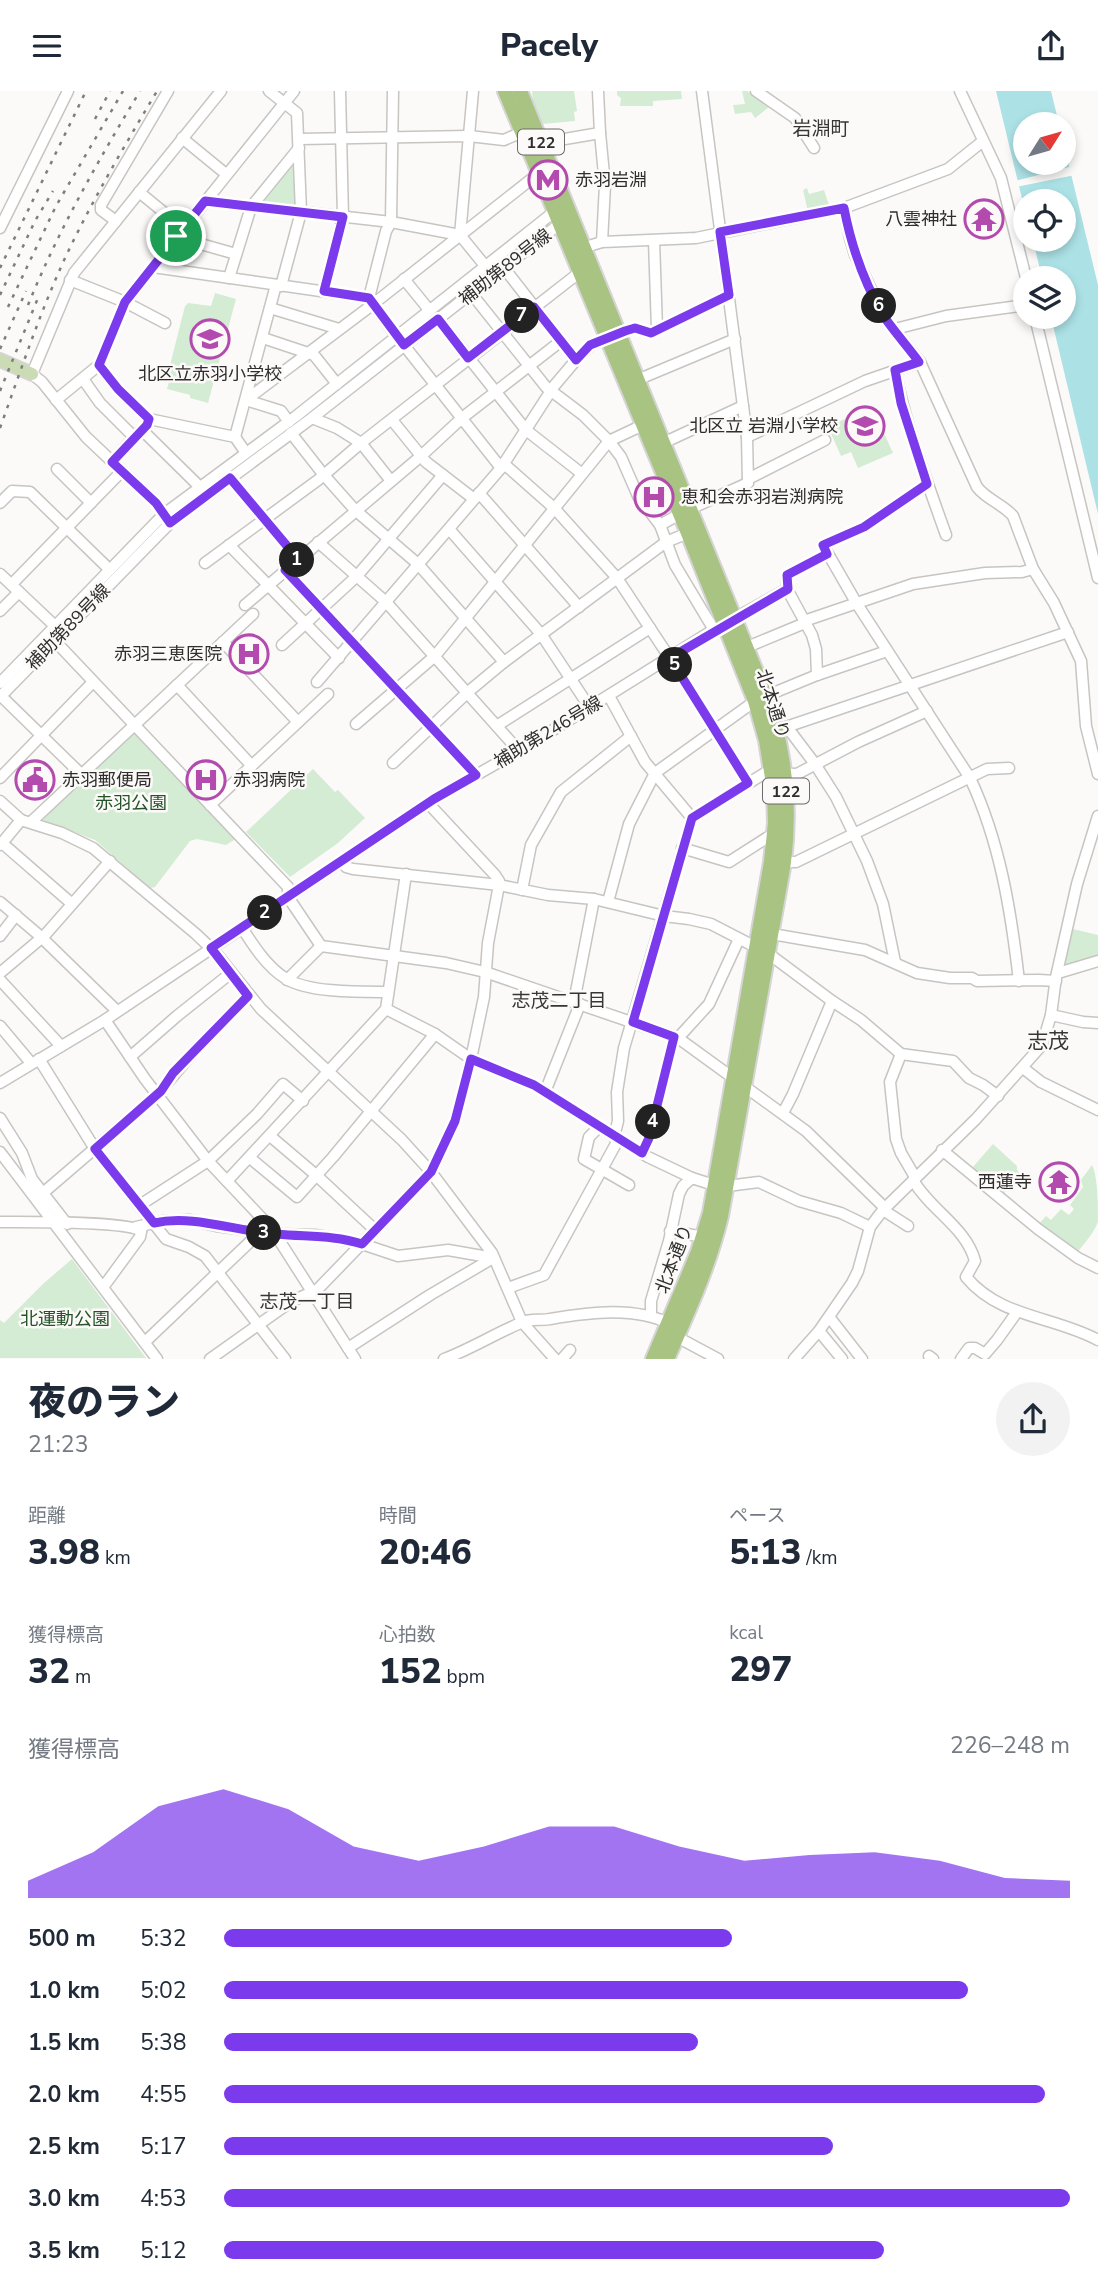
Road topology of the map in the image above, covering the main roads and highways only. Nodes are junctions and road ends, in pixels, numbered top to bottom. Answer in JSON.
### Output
{"nodes":[{"id":1,"x":505,"y":91,"type":"edge"},
{"id":2,"x":520,"y":91,"type":"edge"},
{"id":3,"x":562,"y":215,"type":"junction"},
{"id":4,"x":580,"y":259,"type":"junction"},
{"id":5,"x":613,"y":336,"type":"junction"},
{"id":6,"x":0,"y":360,"type":"edge"},
{"id":7,"x":32,"y":374,"type":"road end"},
{"id":8,"x":685,"y":512,"type":"junction"},
{"id":9,"x":725,"y":625,"type":"junction"},
{"id":10,"x":761,"y":698,"type":"junction"},
{"id":11,"x":779,"y":774,"type":"junction"},
{"id":12,"x":763,"y":950,"type":"junction"},
{"id":13,"x":720,"y":1185,"type":"junction"},
{"id":14,"x":676,"y":1330,"type":"junction"},
{"id":15,"x":653,"y":1359,"type":"edge"},
{"id":16,"x":667,"y":1359,"type":"edge"}],
"edges":[{"from":1,"to":3,"type":"highway","name":"北本通り","number":"122"},
{"from":2,"to":3,"type":"highway","name":"北本通り","number":"122"},
{"from":3,"to":4,"type":"highway","name":"北本通り","number":"122"},
{"from":4,"to":5,"type":"highway","name":"北本通り","number":"122"},
{"from":4,"to":5,"type":"highway","name":"北本通り","number":"122"},
{"from":5,"to":8,"type":"highway","name":"北本通り","number":"122"},
{"from":5,"to":8,"type":"highway","name":"北本通り","number":"122"},
{"from":6,"to":7,"type":"main road"},
{"from":8,"to":9,"type":"highway","name":"北本通り","number":"122"},
{"from":8,"to":9,"type":"highway","name":"北本通り","number":"122"},
{"from":9,"to":10,"type":"highway","name":"北本通り","number":"122"},
{"from":9,"to":10,"type":"highway","name":"北本通り","number":"122"},
{"from":10,"to":11,"type":"highway","name":"北本通り","number":"122"},
{"from":10,"to":11,"type":"highway","name":"北本通り","number":"122"},
{"from":11,"to":12,"type":"highway","name":"北本通り","number":"122"},
{"from":11,"to":12,"type":"highway","name":"北本通り","number":"122"},
{"from":12,"to":13,"type":"highway","name":"北本通り","number":"122"},
{"from":13,"to":14,"type":"highway","name":"北本通り","number":"122"},
{"from":13,"to":14,"type":"highway","name":"北本通り","number":"122"},
{"from":14,"to":15,"type":"highway","name":"北本通り","number":"122"},
{"from":14,"to":16,"type":"highway","name":"北本通り","number":"122"}]}
